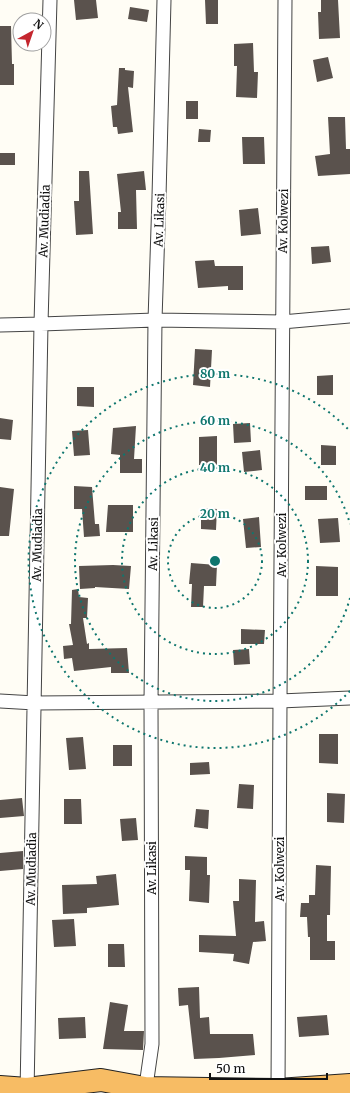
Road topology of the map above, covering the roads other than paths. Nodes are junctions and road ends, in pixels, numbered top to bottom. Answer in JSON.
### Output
{"nodes":[{"id":1,"x":50,"y":0,"type":"edge"},
{"id":2,"x":164,"y":0,"type":"edge"},
{"id":3,"x":285,"y":0,"type":"edge"},
{"id":4,"x":350,"y":316,"type":"edge"},
{"id":5,"x":155,"y":320,"type":"junction"},
{"id":6,"x":282,"y":322,"type":"junction"},
{"id":7,"x":0,"y":324,"type":"edge"},
{"id":8,"x":41,"y":324,"type":"junction"},
{"id":9,"x":350,"y":698,"type":"edge"},
{"id":10,"x":0,"y":701,"type":"edge"},
{"id":11,"x":280,"y":701,"type":"junction"},
{"id":12,"x":151,"y":702,"type":"junction"},
{"id":13,"x":35,"y":703,"type":"junction"},
{"id":14,"x":350,"y":1085,"type":"edge"},
{"id":15,"x":0,"y":1087,"type":"edge"},
{"id":16,"x":27,"y":1091,"type":"edge"},
{"id":17,"x":145,"y":1091,"type":"edge"},
{"id":18,"x":278,"y":1091,"type":"edge"}],
"edges":[{"from":1,"to":8,"type":"street","name":"Av. Mudiadia"},
{"from":2,"to":5,"type":"street","name":"Av. Likasi"},
{"from":3,"to":6,"type":"street","name":"Av. Kolwezi"},
{"from":4,"to":6,"type":"street"},
{"from":5,"to":6,"type":"street"},
{"from":5,"to":8,"type":"street"},
{"from":5,"to":12,"type":"street","name":"Av. Likasi"},
{"from":6,"to":11,"type":"street","name":"Av. Kolwezi"},
{"from":7,"to":8,"type":"street"},
{"from":8,"to":13,"type":"street","name":"Av. Mudiadia"},
{"from":9,"to":11,"type":"street"},
{"from":10,"to":13,"type":"street"},
{"from":11,"to":12,"type":"street"},
{"from":11,"to":18,"type":"street","name":"Av. Kolwezi"},
{"from":12,"to":13,"type":"street"},
{"from":12,"to":17,"type":"street","name":"Av. Likasi"},
{"from":13,"to":16,"type":"street","name":"Av. Mudiadia"},
{"from":14,"to":18,"type":"highway"},
{"from":15,"to":16,"type":"highway"},
{"from":16,"to":17,"type":"highway"},
{"from":17,"to":18,"type":"highway"}]}
